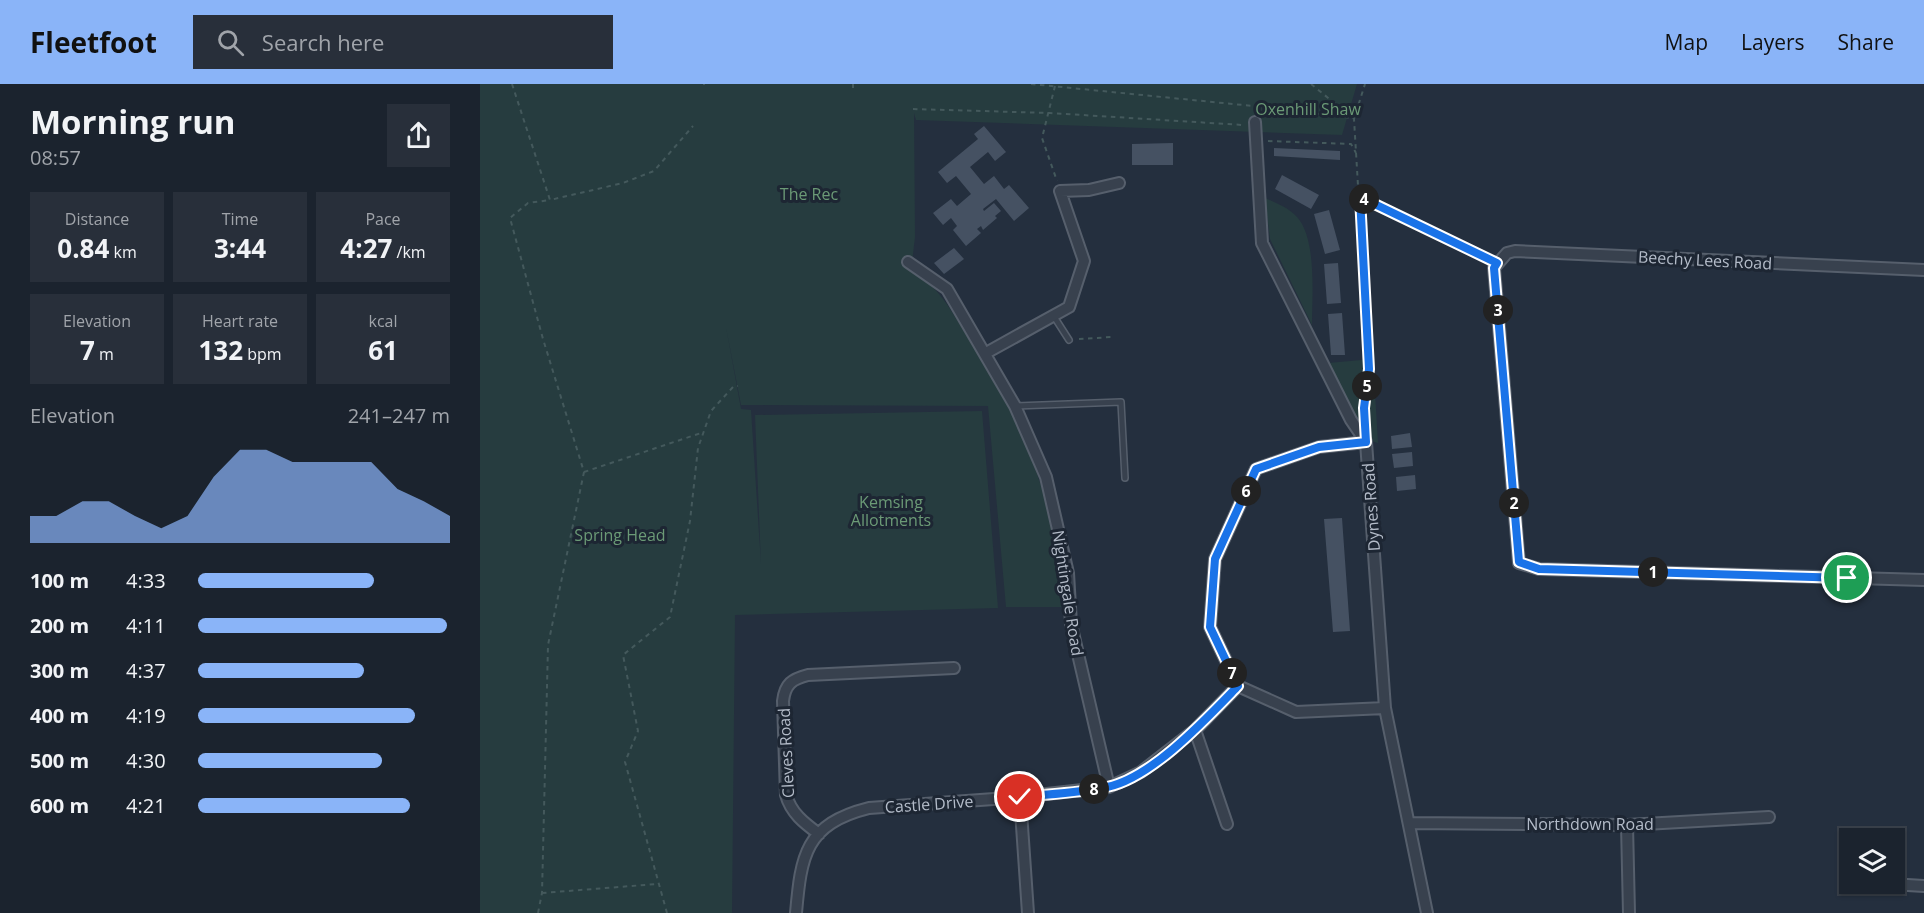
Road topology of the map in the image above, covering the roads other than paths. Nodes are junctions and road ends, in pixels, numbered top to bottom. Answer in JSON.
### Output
{"nodes":[{"id":1,"x":1255,"y":124,"type":"road end"},
{"id":2,"x":1119,"y":183,"type":"dead end"},
{"id":3,"x":909,"y":262,"type":"dead end"},
{"id":4,"x":1924,"y":270,"type":"edge"},
{"id":5,"x":1053,"y":315,"type":"junction"},
{"id":6,"x":1069,"y":340,"type":"road end"},
{"id":7,"x":986,"y":353,"type":"junction"},
{"id":8,"x":1015,"y":406,"type":"junction"},
{"id":9,"x":1366,"y":442,"type":"junction"},
{"id":10,"x":1125,"y":478,"type":"dead end"},
{"id":11,"x":1924,"y":580,"type":"edge"},
{"id":12,"x":954,"y":668,"type":"dead end"},
{"id":13,"x":1238,"y":686,"type":"junction"},
{"id":14,"x":1385,"y":708,"type":"junction"},
{"id":15,"x":1195,"y":730,"type":"junction"},
{"id":16,"x":1109,"y":787,"type":"junction"},
{"id":17,"x":1020,"y":797,"type":"junction"},
{"id":18,"x":1769,"y":817,"type":"dead end"},
{"id":19,"x":1227,"y":824,"type":"dead end"},
{"id":20,"x":1410,"y":824,"type":"junction"},
{"id":21,"x":1627,"y":825,"type":"junction"},
{"id":22,"x":819,"y":834,"type":"junction"},
{"id":23,"x":1905,"y":885,"type":"edge"},
{"id":24,"x":1924,"y":886,"type":"edge"},
{"id":25,"x":796,"y":913,"type":"edge"},
{"id":26,"x":1028,"y":913,"type":"edge"},
{"id":27,"x":1427,"y":913,"type":"edge"},
{"id":28,"x":1629,"y":913,"type":"edge"}],
"edges":[{"from":1,"to":9,"type":"street","name":"Dynes Road"},
{"from":2,"to":5,"type":"street"},
{"from":3,"to":7,"type":"street","name":"Nightingale Road"},
{"from":4,"to":11,"type":"street","name":"Beechy Lees Road"},
{"from":5,"to":6,"type":"lane"},
{"from":5,"to":7,"type":"street"},
{"from":7,"to":8,"type":"street","name":"Nightingale Road"},
{"from":8,"to":10,"type":"lane"},
{"from":8,"to":16,"type":"street","name":"Nightingale Road"},
{"from":9,"to":13,"type":"street"},
{"from":9,"to":14,"type":"street","name":"Dynes Road"},
{"from":12,"to":22,"type":"street","name":"Cleves Road"},
{"from":13,"to":14,"type":"street"},
{"from":13,"to":15,"type":"street","name":"Castle Drive"},
{"from":14,"to":20,"type":"street","name":"Dynes Road"},
{"from":15,"to":16,"type":"street","name":"Castle Drive"},
{"from":15,"to":19,"type":"street"},
{"from":16,"to":17,"type":"street","name":"Castle Drive"},
{"from":17,"to":22,"type":"street","name":"Castle Drive"},
{"from":17,"to":26,"type":"street"},
{"from":18,"to":21,"type":"street","name":"Northdown Road"},
{"from":20,"to":21,"type":"street","name":"Northdown Road"},
{"from":20,"to":27,"type":"street","name":"Dynes Road"},
{"from":21,"to":28,"type":"street"},
{"from":22,"to":25,"type":"street","name":"Castle Drive"},
{"from":23,"to":24,"type":"street"}]}
